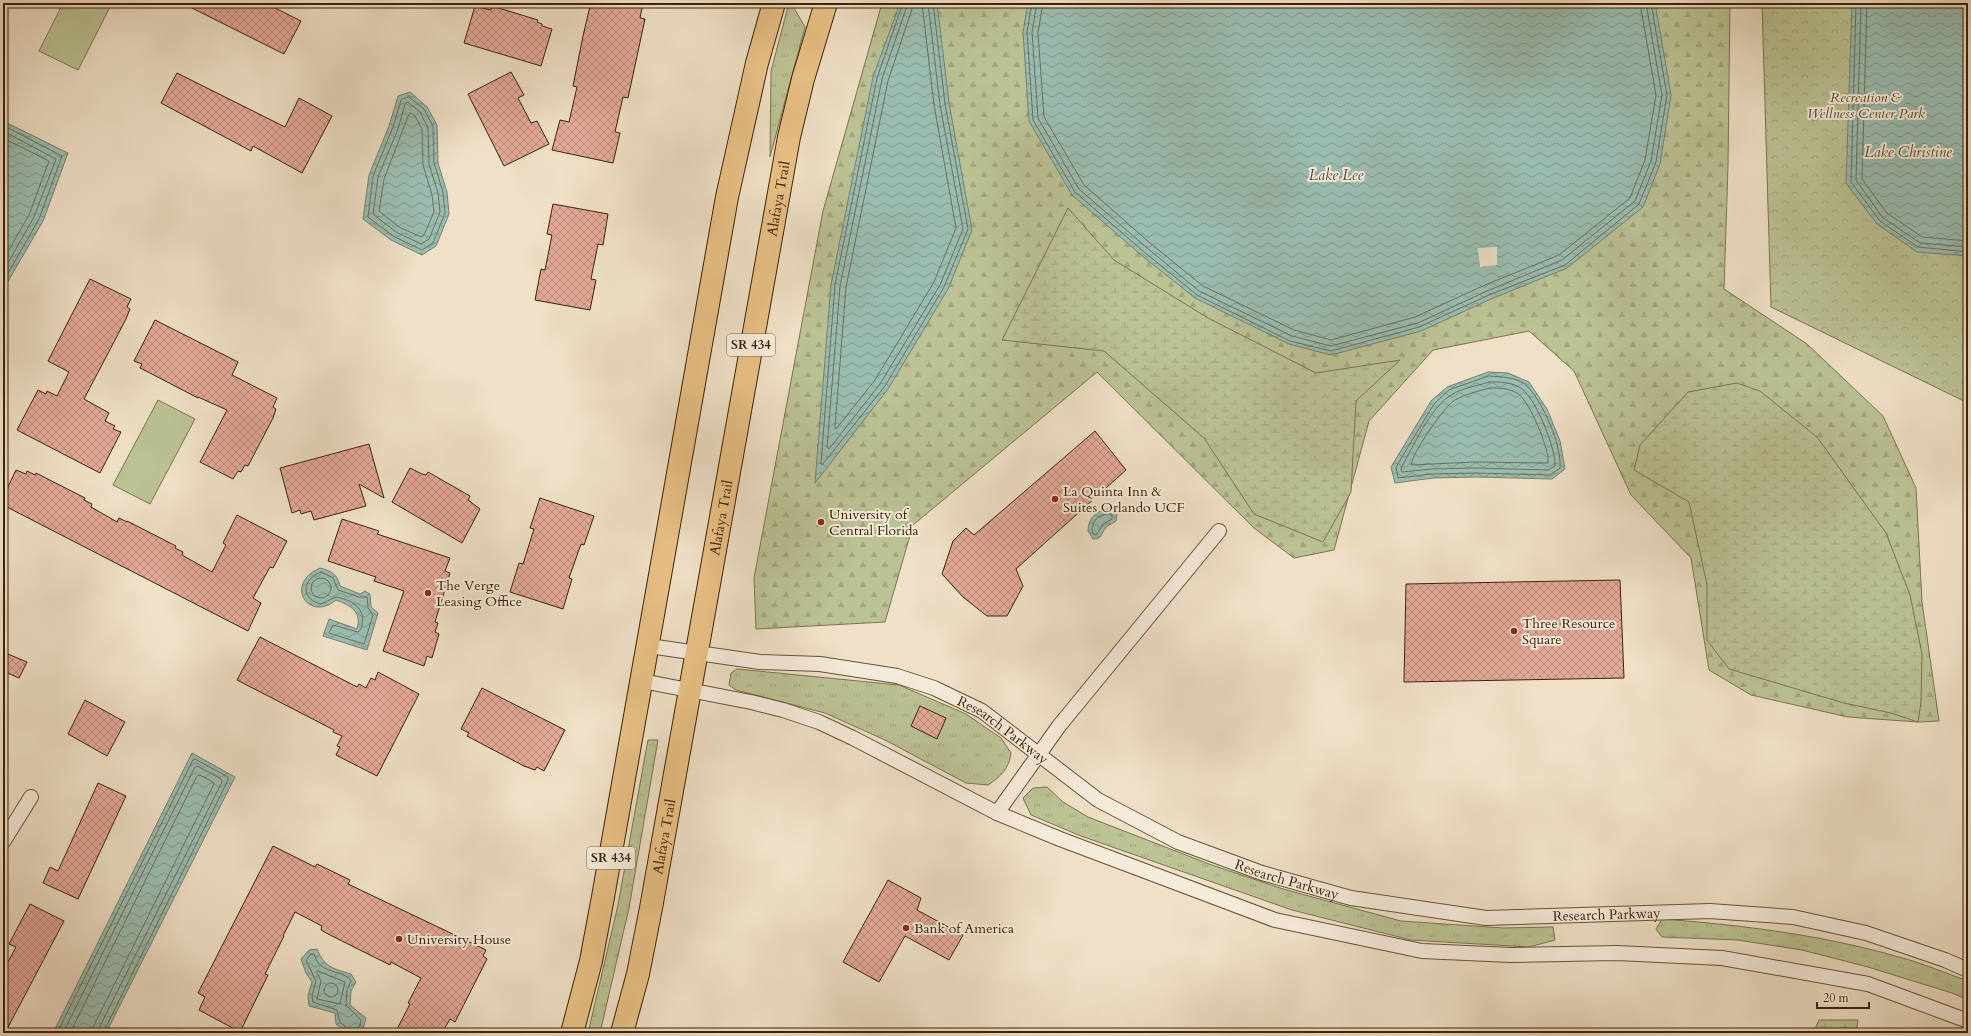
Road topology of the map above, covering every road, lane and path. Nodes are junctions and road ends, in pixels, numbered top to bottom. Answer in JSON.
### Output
{"nodes":[{"id":1,"x":774,"y":3,"type":"edge"},
{"id":2,"x":806,"y":3,"type":"edge"},
{"id":3,"x":826,"y":3,"type":"edge"},
{"id":4,"x":819,"y":23,"type":"junction"},
{"id":5,"x":1219,"y":531,"type":"dead end"},
{"id":6,"x":648,"y":646,"type":"junction"},
{"id":7,"x":697,"y":653,"type":"junction"},
{"id":8,"x":642,"y":682,"type":"junction"},
{"id":9,"x":690,"y":691,"type":"junction"},
{"id":10,"x":1038,"y":754,"type":"junction"},
{"id":11,"x":31,"y":797,"type":"dead end"},
{"id":12,"x":997,"y":813,"type":"junction"},
{"id":13,"x":3,"y":842,"type":"edge"},
{"id":14,"x":1968,"y":970,"type":"edge"},
{"id":15,"x":1968,"y":1021,"type":"edge"},
{"id":16,"x":572,"y":1033,"type":"edge"},
{"id":17,"x":622,"y":1033,"type":"edge"}],
"edges":[{"from":1,"to":6,"type":"main road","number":"SR 434"},
{"from":2,"to":4,"type":"main road"},
{"from":3,"to":4,"type":"main road","name":"Alafaya Trail","number":"SR 434"},
{"from":4,"to":7,"type":"main road","name":"Alafaya Trail","number":"SR 434"},
{"from":5,"to":10,"type":"street"},
{"from":6,"to":7,"type":"street","name":"Research Parkway"},
{"from":6,"to":8,"type":"main road","number":"SR 434"},
{"from":7,"to":9,"type":"main road","name":"Alafaya Trail","number":"SR 434"},
{"from":7,"to":10,"type":"street","name":"Research Parkway"},
{"from":8,"to":9,"type":"street"},
{"from":8,"to":16,"type":"main road","number":"SR 434"},
{"from":9,"to":12,"type":"street"},
{"from":9,"to":17,"type":"main road","name":"Alafaya Trail","number":"SR 434"},
{"from":10,"to":12,"type":"street"},
{"from":10,"to":14,"type":"street","name":"Research Parkway"},
{"from":11,"to":13,"type":"street"},
{"from":12,"to":15,"type":"street"}]}
